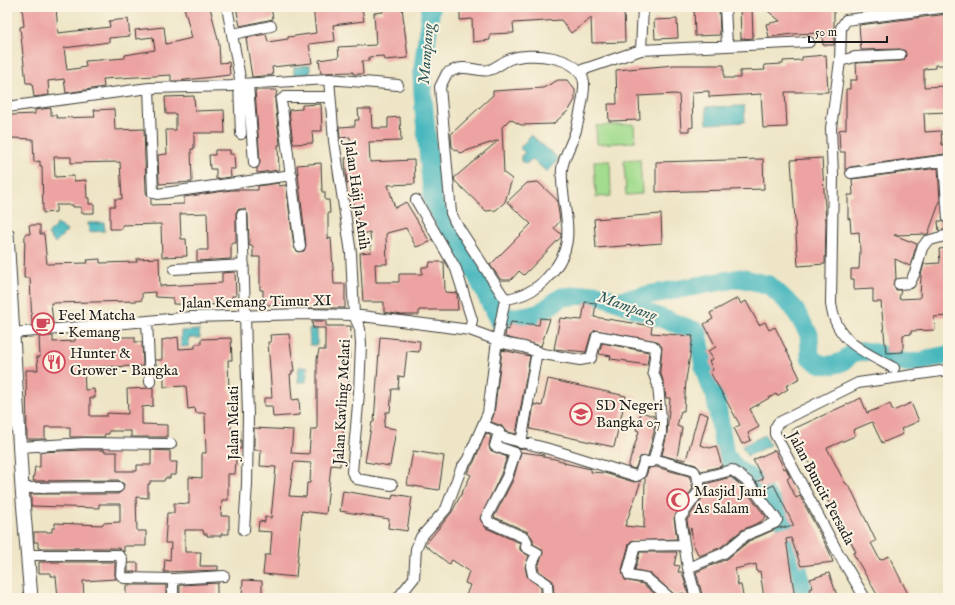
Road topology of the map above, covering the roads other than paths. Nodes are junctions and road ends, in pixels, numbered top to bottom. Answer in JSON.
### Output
{"nodes":[{"id":1,"x":227,"y":7,"type":"edge"},
{"id":2,"x":642,"y":7,"type":"edge"},
{"id":3,"x":725,"y":7,"type":"edge"},
{"id":4,"x":948,"y":7,"type":"edge"},
{"id":5,"x":271,"y":26,"type":"dead end"},
{"id":6,"x":233,"y":34,"type":"junction"},
{"id":7,"x":809,"y":42,"type":"dead end"},
{"id":8,"x":727,"y":46,"type":"junction"},
{"id":9,"x":641,"y":50,"type":"junction"},
{"id":10,"x":900,"y":55,"type":"dead end"},
{"id":11,"x":840,"y":61,"type":"junction"},
{"id":12,"x":579,"y":71,"type":"junction"},
{"id":13,"x":329,"y":79,"type":"junction"},
{"id":14,"x":244,"y":84,"type":"junction"},
{"id":15,"x":398,"y":85,"type":"dead end"},
{"id":16,"x":149,"y":88,"type":"junction"},
{"id":17,"x":325,"y":97,"type":"dead end"},
{"id":18,"x":7,"y":107,"type":"edge"},
{"id":19,"x":241,"y":134,"type":"dead end"},
{"id":20,"x":946,"y":160,"type":"edge"},
{"id":21,"x":254,"y":163,"type":"dead end"},
{"id":22,"x":850,"y":174,"type":"dead end"},
{"id":23,"x":292,"y":176,"type":"junction"},
{"id":24,"x":416,"y":200,"type":"dead end"},
{"id":25,"x":242,"y":215,"type":"dead end"},
{"id":26,"x":948,"y":219,"type":"edge"},
{"id":27,"x":7,"y":234,"type":"edge"},
{"id":28,"x":948,"y":235,"type":"edge"},
{"id":29,"x":300,"y":246,"type":"dead end"},
{"id":30,"x":244,"y":265,"type":"junction"},
{"id":31,"x":174,"y":269,"type":"dead end"},
{"id":32,"x":899,"y":284,"type":"dead end"},
{"id":33,"x":504,"y":304,"type":"junction"},
{"id":34,"x":245,"y":316,"type":"junction"},
{"id":35,"x":354,"y":316,"type":"junction"},
{"id":36,"x":147,"y":321,"type":"junction"},
{"id":37,"x":474,"y":332,"type":"junction"},
{"id":38,"x":13,"y":333,"type":"junction"},
{"id":39,"x":496,"y":338,"type":"junction"},
{"id":40,"x":11,"y":348,"type":"edge"},
{"id":41,"x":537,"y":351,"type":"junction"},
{"id":42,"x":894,"y":368,"type":"dead end"},
{"id":43,"x":948,"y":370,"type":"edge"},
{"id":44,"x":150,"y":382,"type":"dead end"},
{"id":45,"x":483,"y":425,"type":"junction"},
{"id":46,"x":498,"y":436,"type":"junction"},
{"id":47,"x":521,"y":443,"type":"junction"},
{"id":48,"x":171,"y":444,"type":"dead end"},
{"id":49,"x":20,"y":447,"type":"junction"},
{"id":50,"x":654,"y":459,"type":"junction"},
{"id":51,"x":698,"y":479,"type":"junction"},
{"id":52,"x":392,"y":485,"type":"dead end"},
{"id":53,"x":118,"y":487,"type":"dead end"},
{"id":54,"x":22,"y":488,"type":"junction"},
{"id":55,"x":244,"y":530,"type":"dead end"},
{"id":56,"x":684,"y":545,"type":"junction"},
{"id":57,"x":28,"y":555,"type":"junction"},
{"id":58,"x":688,"y":568,"type":"junction"},
{"id":59,"x":224,"y":576,"type":"dead end"},
{"id":60,"x":173,"y":578,"type":"junction"},
{"id":61,"x":31,"y":598,"type":"edge"},
{"id":62,"x":173,"y":598,"type":"edge"},
{"id":63,"x":398,"y":598,"type":"edge"},
{"id":64,"x":548,"y":598,"type":"edge"},
{"id":65,"x":670,"y":598,"type":"edge"},
{"id":66,"x":696,"y":598,"type":"edge"},
{"id":67,"x":865,"y":598,"type":"edge"}],
"edges":[{"from":1,"to":6,"type":"street"},
{"from":2,"to":9,"type":"street"},
{"from":3,"to":8,"type":"street"},
{"from":4,"to":11,"type":"street"},
{"from":5,"to":6,"type":"street"},
{"from":6,"to":14,"type":"street"},
{"from":7,"to":8,"type":"street"},
{"from":8,"to":9,"type":"street"},
{"from":9,"to":12,"type":"street"},
{"from":10,"to":11,"type":"street"},
{"from":11,"to":42,"type":"street"},
{"from":12,"to":33,"type":"street"},
{"from":12,"to":33,"type":"street"},
{"from":13,"to":14,"type":"street"},
{"from":13,"to":15,"type":"street"},
{"from":13,"to":35,"type":"street","name":"Jalan Haji Ja Anih"},
{"from":14,"to":16,"type":"street"},
{"from":14,"to":19,"type":"street"},
{"from":14,"to":21,"type":"street"},
{"from":16,"to":18,"type":"street"},
{"from":16,"to":23,"type":"street"},
{"from":17,"to":23,"type":"street"},
{"from":20,"to":22,"type":"street"},
{"from":20,"to":26,"type":"street"},
{"from":23,"to":29,"type":"street"},
{"from":24,"to":37,"type":"street"},
{"from":25,"to":30,"type":"street","name":"Jalan Melati"},
{"from":27,"to":38,"type":"street"},
{"from":28,"to":32,"type":"street"},
{"from":30,"to":31,"type":"street"},
{"from":30,"to":34,"type":"street","name":"Jalan Melati"},
{"from":33,"to":39,"type":"street"},
{"from":34,"to":35,"type":"street","name":"Jalan Kemang Timur XI"},
{"from":34,"to":36,"type":"street","name":"Jalan Kemang Timur XI"},
{"from":34,"to":55,"type":"street","name":"Jalan Melati"},
{"from":35,"to":37,"type":"street","name":"Jalan Kemang Timur XI"},
{"from":35,"to":52,"type":"street","name":"Jalan Kavling Melati"},
{"from":36,"to":38,"type":"street","name":"Jalan Kemang Timur XI"},
{"from":36,"to":44,"type":"street"},
{"from":37,"to":39,"type":"street","name":"Jalan Kemang Timur XI"},
{"from":38,"to":40,"type":"street"},
{"from":39,"to":41,"type":"street","name":"Jalan Kemang Timur XI"},
{"from":39,"to":45,"type":"street"},
{"from":40,"to":49,"type":"street"},
{"from":41,"to":47,"type":"street"},
{"from":41,"to":50,"type":"street","name":"Jalan Kemang Timur XI"},
{"from":43,"to":67,"type":"street","name":"Jalan Buncit Persada"},
{"from":45,"to":46,"type":"street"},
{"from":45,"to":63,"type":"street"},
{"from":46,"to":47,"type":"street"},
{"from":46,"to":64,"type":"street"},
{"from":47,"to":50,"type":"street"},
{"from":48,"to":49,"type":"street"},
{"from":49,"to":54,"type":"street"},
{"from":50,"to":51,"type":"street"},
{"from":51,"to":56,"type":"street"},
{"from":51,"to":58,"type":"street"},
{"from":53,"to":54,"type":"street"},
{"from":54,"to":57,"type":"street"},
{"from":56,"to":58,"type":"street"},
{"from":56,"to":65,"type":"street"},
{"from":57,"to":60,"type":"street"},
{"from":57,"to":61,"type":"street"},
{"from":58,"to":66,"type":"street"},
{"from":59,"to":60,"type":"street"},
{"from":60,"to":62,"type":"street"}]}
